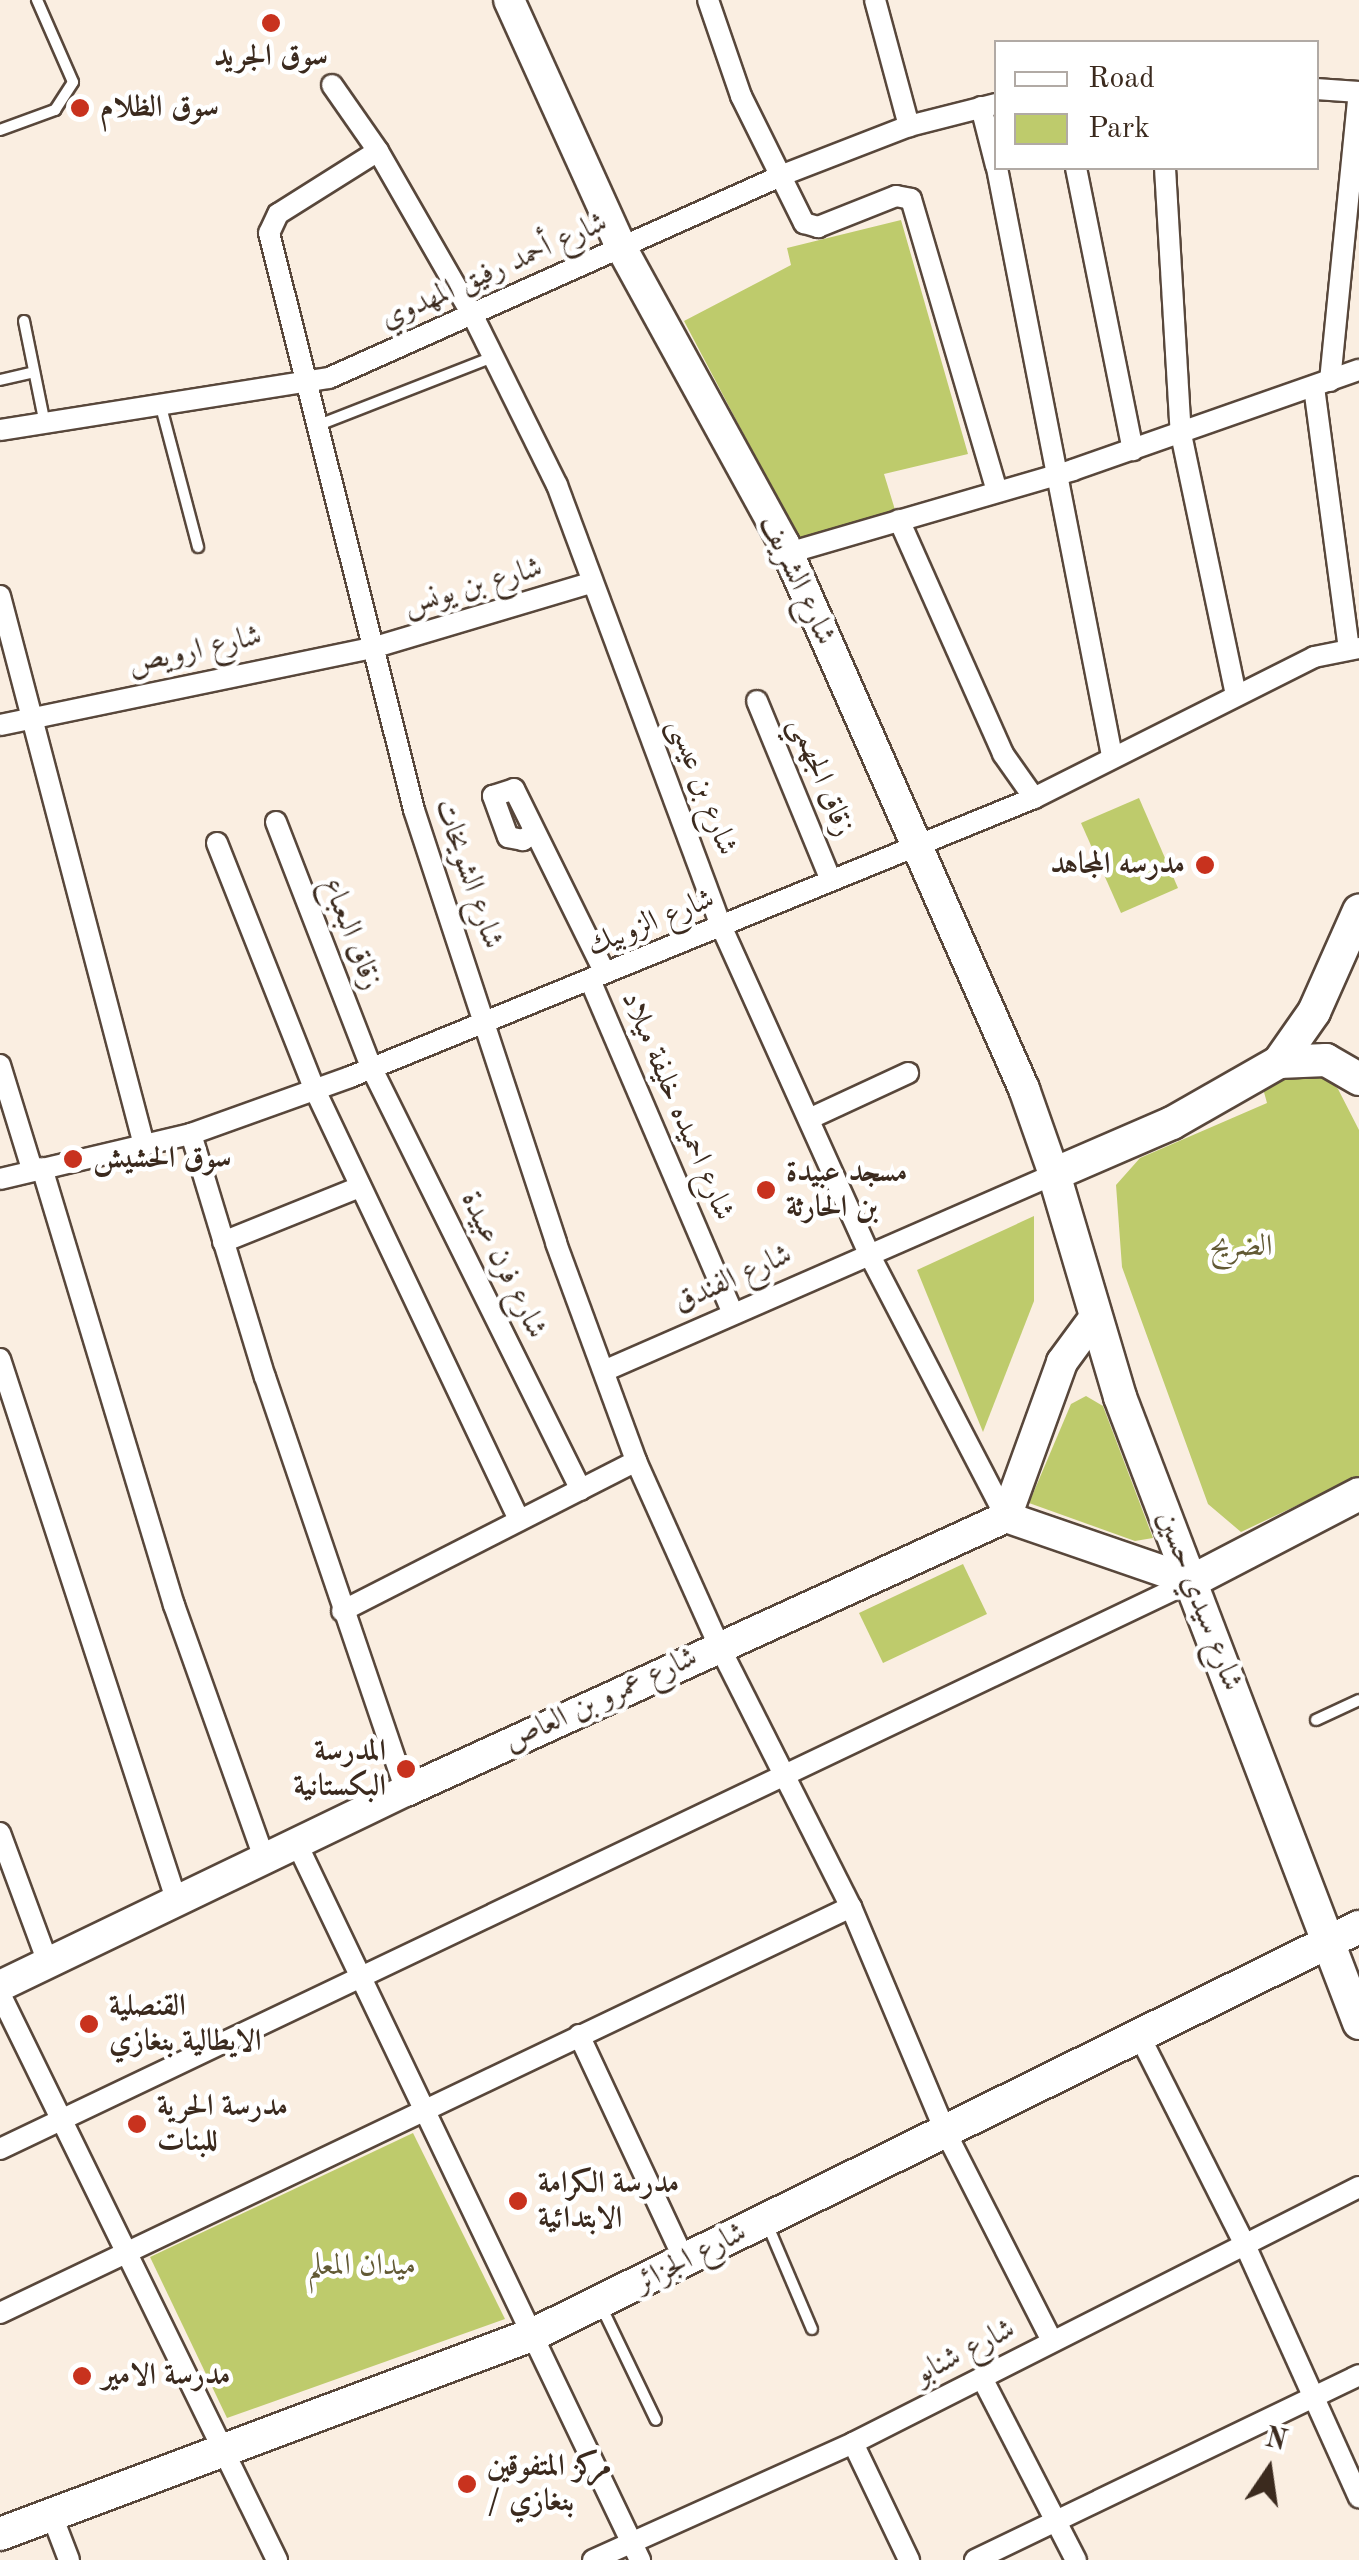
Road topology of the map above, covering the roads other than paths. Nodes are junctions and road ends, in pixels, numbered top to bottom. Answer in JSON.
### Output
{"nodes":[{"id":1,"x":38,"y":0,"type":"edge"},
{"id":2,"x":509,"y":0,"type":"edge"},
{"id":3,"x":708,"y":0,"type":"edge"},
{"id":4,"x":874,"y":0,"type":"edge"},
{"id":5,"x":332,"y":85,"type":"dead end"},
{"id":6,"x":1319,"y":89,"type":"edge"},
{"id":7,"x":1359,"y":92,"type":"edge"},
{"id":8,"x":989,"y":106,"type":"edge"},
{"id":9,"x":909,"y":126,"type":"junction"},
{"id":10,"x":0,"y":130,"type":"edge"},
{"id":11,"x":994,"y":144,"type":"edge"},
{"id":12,"x":378,"y":151,"type":"junction"},
{"id":13,"x":998,"y":170,"type":"edge"},
{"id":14,"x":1076,"y":170,"type":"edge"},
{"id":15,"x":1165,"y":170,"type":"edge"},
{"id":16,"x":780,"y":176,"type":"junction"},
{"id":17,"x":621,"y":247,"type":"junction"},
{"id":18,"x":473,"y":316,"type":"junction"},
{"id":19,"x":24,"y":321,"type":"dead end"},
{"id":20,"x":494,"y":357,"type":"junction"},
{"id":21,"x":1359,"y":370,"type":"edge"},
{"id":22,"x":34,"y":372,"type":"junction"},
{"id":23,"x":0,"y":380,"type":"edge"},
{"id":24,"x":1322,"y":384,"type":"junction"},
{"id":25,"x":305,"y":385,"type":"junction"},
{"id":26,"x":160,"y":404,"type":"junction"},
{"id":27,"x":44,"y":419,"type":"junction"},
{"id":28,"x":315,"y":426,"type":"junction"},
{"id":29,"x":0,"y":430,"type":"edge"},
{"id":30,"x":1181,"y":434,"type":"junction"},
{"id":31,"x":1132,"y":450,"type":"junction"},
{"id":32,"x":1060,"y":474,"type":"junction"},
{"id":33,"x":997,"y":492,"type":"junction"},
{"id":34,"x":898,"y":520,"type":"junction"},
{"id":35,"x":198,"y":547,"type":"dead end"},
{"id":36,"x":788,"y":553,"type":"junction"},
{"id":37,"x":590,"y":583,"type":"junction"},
{"id":38,"x":0,"y":596,"type":"edge"},
{"id":39,"x":372,"y":648,"type":"junction"},
{"id":40,"x":1354,"y":648,"type":"edge"},
{"id":41,"x":1236,"y":695,"type":"junction"},
{"id":42,"x":757,"y":701,"type":"dead end"},
{"id":43,"x":32,"y":719,"type":"junction"},
{"id":44,"x":0,"y":725,"type":"edge"},
{"id":45,"x":1112,"y":756,"type":"junction"},
{"id":46,"x":508,"y":787,"type":"dead end"},
{"id":47,"x":1034,"y":798,"type":"junction"},
{"id":48,"x":276,"y":822,"type":"dead end"},
{"id":49,"x":216,"y":843,"type":"dead end"},
{"id":50,"x":914,"y":846,"type":"junction"},
{"id":51,"x":829,"y":876,"type":"junction"},
{"id":52,"x":1359,"y":912,"type":"edge"},
{"id":53,"x":722,"y":928,"type":"junction"},
{"id":54,"x":597,"y":976,"type":"junction"},
{"id":55,"x":486,"y":1021,"type":"junction"},
{"id":56,"x":1278,"y":1062,"type":"junction"},
{"id":57,"x":0,"y":1064,"type":"edge"},
{"id":58,"x":371,"y":1068,"type":"junction"},
{"id":59,"x":908,"y":1073,"type":"dead end"},
{"id":60,"x":1359,"y":1079,"type":"edge"},
{"id":61,"x":315,"y":1090,"type":"junction"},
{"id":62,"x":811,"y":1118,"type":"junction"},
{"id":63,"x":191,"y":1134,"type":"junction"},
{"id":64,"x":144,"y":1145,"type":"junction"},
{"id":65,"x":37,"y":1168,"type":"junction"},
{"id":66,"x":1054,"y":1174,"type":"junction"},
{"id":67,"x":0,"y":1179,"type":"edge"},
{"id":68,"x":360,"y":1187,"type":"junction"},
{"id":69,"x":223,"y":1242,"type":"junction"},
{"id":70,"x":868,"y":1252,"type":"junction"},
{"id":71,"x":732,"y":1311,"type":"junction"},
{"id":72,"x":1095,"y":1317,"type":"junction"},
{"id":73,"x":0,"y":1359,"type":"edge"},
{"id":74,"x":604,"y":1370,"type":"junction"},
{"id":75,"x":636,"y":1460,"type":"junction"},
{"id":76,"x":581,"y":1490,"type":"junction"},
{"id":77,"x":1359,"y":1494,"type":"edge"},
{"id":78,"x":1006,"y":1517,"type":"junction"},
{"id":79,"x":519,"y":1520,"type":"junction"},
{"id":80,"x":1192,"y":1581,"type":"junction"},
{"id":81,"x":342,"y":1611,"type":"junction"},
{"id":82,"x":719,"y":1646,"type":"junction"},
{"id":83,"x":1359,"y":1700,"type":"edge"},
{"id":84,"x":1316,"y":1720,"type":"dead end"},
{"id":85,"x":785,"y":1771,"type":"junction"},
{"id":86,"x":406,"y":1791,"type":"junction"},
{"id":87,"x":0,"y":1832,"type":"edge"},
{"id":88,"x":298,"y":1844,"type":"junction"},
{"id":89,"x":265,"y":1860,"type":"junction"},
{"id":90,"x":177,"y":1902,"type":"junction"},
{"id":91,"x":851,"y":1907,"type":"junction"},
{"id":92,"x":1359,"y":1927,"type":"edge"},
{"id":93,"x":1328,"y":1942,"type":"junction"},
{"id":94,"x":48,"y":1963,"type":"junction"},
{"id":95,"x":356,"y":1974,"type":"junction"},
{"id":96,"x":0,"y":1990,"type":"edge"},
{"id":97,"x":1359,"y":2023,"type":"edge"},
{"id":98,"x":1138,"y":2032,"type":"junction"},
{"id":99,"x":580,"y":2034,"type":"junction"},
{"id":100,"x":420,"y":2111,"type":"junction"},
{"id":101,"x":59,"y":2121,"type":"junction"},
{"id":102,"x":945,"y":2131,"type":"junction"},
{"id":103,"x":0,"y":2149,"type":"edge"},
{"id":104,"x":1359,"y":2186,"type":"edge"},
{"id":105,"x":766,"y":2220,"type":"junction"},
{"id":106,"x":1245,"y":2245,"type":"junction"},
{"id":107,"x":127,"y":2253,"type":"junction"},
{"id":108,"x":686,"y":2263,"type":"junction"},
{"id":109,"x":600,"y":2302,"type":"junction"},
{"id":110,"x":0,"y":2313,"type":"edge"},
{"id":111,"x":812,"y":2329,"type":"dead end"},
{"id":112,"x":534,"y":2334,"type":"junction"},
{"id":113,"x":1052,"y":2341,"type":"junction"},
{"id":114,"x":1359,"y":2375,"type":"edge"},
{"id":115,"x":982,"y":2378,"type":"junction"},
{"id":116,"x":1311,"y":2394,"type":"junction"},
{"id":117,"x":656,"y":2420,"type":"dead end"},
{"id":118,"x":853,"y":2444,"type":"junction"},
{"id":119,"x":222,"y":2452,"type":"junction"},
{"id":120,"x":1359,"y":2498,"type":"edge"},
{"id":121,"x":52,"y":2513,"type":"junction"},
{"id":122,"x":1058,"y":2522,"type":"junction"},
{"id":123,"x":0,"y":2534,"type":"edge"},
{"id":124,"x":635,"y":2551,"type":"edge"},
{"id":125,"x":69,"y":2560,"type":"edge"},
{"id":126,"x":277,"y":2560,"type":"edge"},
{"id":127,"x":593,"y":2560,"type":"edge"},
{"id":128,"x":908,"y":2560,"type":"edge"},
{"id":129,"x":975,"y":2560,"type":"edge"},
{"id":130,"x":1076,"y":2560,"type":"edge"}],
"edges":[{"from":1,"to":10,"type":"lane"},
{"from":2,"to":17,"type":"street","name":"شارع الشريف"},
{"from":3,"to":16,"type":"street"},
{"from":4,"to":9,"type":"street"},
{"from":5,"to":12,"type":"street","name":"شارع بن عيسى"},
{"from":6,"to":7,"type":"street"},
{"from":7,"to":24,"type":"street"},
{"from":8,"to":9,"type":"street","name":"شارع أحمد رفيق المهدوي"},
{"from":8,"to":11,"type":"street"},
{"from":9,"to":16,"type":"street","name":"شارع أحمد رفيق المهدوي"},
{"from":12,"to":18,"type":"street","name":"شارع بن عيسى"},
{"from":12,"to":25,"type":"street","name":"شارع الشويخات"},
{"from":13,"to":32,"type":"street"},
{"from":14,"to":31,"type":"street"},
{"from":15,"to":30,"type":"street"},
{"from":16,"to":17,"type":"street","name":"شارع أحمد رفيق المهدوي"},
{"from":16,"to":33,"type":"street"},
{"from":17,"to":18,"type":"street","name":"شارع أحمد رفيق المهدوي"},
{"from":17,"to":36,"type":"street","name":"شارع الشريف"},
{"from":18,"to":20,"type":"street","name":"شارع بن عيسى"},
{"from":18,"to":25,"type":"street","name":"شارع أحمد رفيق المهدوي"},
{"from":19,"to":22,"type":"lane"},
{"from":20,"to":28,"type":"lane"},
{"from":20,"to":37,"type":"street","name":"شارع بن عيسى"},
{"from":21,"to":24,"type":"street"},
{"from":22,"to":23,"type":"lane"},
{"from":22,"to":27,"type":"lane"},
{"from":24,"to":30,"type":"street"},
{"from":24,"to":40,"type":"street"},
{"from":25,"to":26,"type":"street","name":"شارع أحمد رفيق المهدوي"},
{"from":25,"to":28,"type":"street","name":"شارع الشويخات"},
{"from":26,"to":27,"type":"street","name":"شارع أحمد رفيق المهدوي"},
{"from":26,"to":35,"type":"lane"},
{"from":27,"to":29,"type":"street","name":"شارع أحمد رفيق المهدوي"},
{"from":28,"to":39,"type":"street","name":"شارع الشويخات"},
{"from":30,"to":31,"type":"street"},
{"from":30,"to":41,"type":"street"},
{"from":31,"to":32,"type":"street"},
{"from":32,"to":33,"type":"street"},
{"from":32,"to":45,"type":"street"},
{"from":33,"to":34,"type":"street"},
{"from":34,"to":36,"type":"street"},
{"from":34,"to":47,"type":"street"},
{"from":36,"to":50,"type":"street","name":"شارع الشريف"},
{"from":37,"to":39,"type":"street","name":"شارع بن يونس"},
{"from":37,"to":53,"type":"street","name":"شارع بن عيسى"},
{"from":38,"to":43,"type":"street"},
{"from":39,"to":43,"type":"street","name":"شارع ارويص"},
{"from":39,"to":55,"type":"street","name":"شارع الشويخات"},
{"from":40,"to":41,"type":"street","name":"شارع الزوبيك"},
{"from":41,"to":45,"type":"street","name":"شارع الزوبيك"},
{"from":42,"to":51,"type":"street","name":"زقاق الجهمي"},
{"from":43,"to":44,"type":"street","name":"شارع ارويص"},
{"from":43,"to":64,"type":"street"},
{"from":45,"to":47,"type":"street","name":"شارع الزوبيك"},
{"from":46,"to":54,"type":"street","name":"شارع احميده خليفة ميلاد"},
{"from":47,"to":50,"type":"street","name":"شارع الزوبيك"},
{"from":48,"to":58,"type":"street","name":"زقاق البعباع"},
{"from":49,"to":61,"type":"street"},
{"from":50,"to":51,"type":"street","name":"شارع الزوبيك"},
{"from":50,"to":66,"type":"street","name":"شارع الشريف"},
{"from":51,"to":53,"type":"street","name":"شارع الزوبيك"},
{"from":52,"to":56,"type":"main road"},
{"from":53,"to":54,"type":"street","name":"شارع الزوبيك"},
{"from":53,"to":62,"type":"street","name":"شارع بن عيسى"},
{"from":54,"to":55,"type":"street","name":"شارع الزوبيك"},
{"from":54,"to":71,"type":"street","name":"شارع احميده خليفة ميلاد"},
{"from":55,"to":58,"type":"street","name":"شارع الزوبيك"},
{"from":55,"to":74,"type":"street","name":"شارع الشويخات"},
{"from":56,"to":60,"type":"main road"},
{"from":56,"to":66,"type":"main road"},
{"from":57,"to":65,"type":"street"},
{"from":58,"to":61,"type":"street","name":"شارع الزوبيك"},
{"from":58,"to":76,"type":"street","name":"شارع فرن عبيدة"},
{"from":59,"to":62,"type":"street"},
{"from":61,"to":63,"type":"street","name":"شارع الزوبيك"},
{"from":61,"to":68,"type":"street"},
{"from":62,"to":70,"type":"street","name":"شارع بن عيسى"},
{"from":63,"to":64,"type":"street","name":"شارع الزوبيك"},
{"from":63,"to":69,"type":"street"},
{"from":64,"to":65,"type":"street","name":"شارع الزوبيك"},
{"from":65,"to":67,"type":"street","name":"شارع الزوبيك"},
{"from":65,"to":89,"type":"street"},
{"from":66,"to":70,"type":"street","name":"شارع الفندق"},
{"from":66,"to":72,"type":"main road","name":"شارع سيدي حسين"},
{"from":68,"to":69,"type":"street"},
{"from":68,"to":79,"type":"street"},
{"from":69,"to":81,"type":"street"},
{"from":70,"to":71,"type":"street","name":"شارع الفندق"},
{"from":70,"to":78,"type":"street","name":"شارع بن عيسى"},
{"from":71,"to":74,"type":"street","name":"شارع الفندق"},
{"from":72,"to":78,"type":"street"},
{"from":72,"to":80,"type":"main road","name":"شارع سيدي حسين"},
{"from":73,"to":90,"type":"street"},
{"from":74,"to":75,"type":"street","name":"شارع الشويخات"},
{"from":75,"to":76,"type":"street"},
{"from":75,"to":82,"type":"street","name":"شارع الشويخات"},
{"from":76,"to":79,"type":"street"},
{"from":77,"to":80,"type":"main road"},
{"from":78,"to":80,"type":"street"},
{"from":78,"to":82,"type":"street","name":"شارع عمرو بن العاص"},
{"from":79,"to":81,"type":"street"},
{"from":80,"to":85,"type":"street"},
{"from":80,"to":93,"type":"main road","name":"شارع سيدي حسين"},
{"from":81,"to":86,"type":"street"},
{"from":82,"to":85,"type":"street","name":"شارع الشويخات"},
{"from":82,"to":86,"type":"street","name":"شارع عمرو بن العاص"},
{"from":83,"to":84,"type":"lane"},
{"from":85,"to":91,"type":"street","name":"شارع الشويخات"},
{"from":85,"to":95,"type":"street"},
{"from":86,"to":88,"type":"street","name":"شارع عمرو بن العاص"},
{"from":87,"to":94,"type":"street"},
{"from":88,"to":89,"type":"street","name":"شارع عمرو بن العاص"},
{"from":88,"to":95,"type":"street"},
{"from":89,"to":90,"type":"street","name":"شارع عمرو بن العاص"},
{"from":90,"to":94,"type":"street","name":"شارع عمرو بن العاص"},
{"from":91,"to":99,"type":"street"},
{"from":91,"to":102,"type":"street","name":"شارع الشويخات"},
{"from":92,"to":93,"type":"main road","name":"شارع الجزائر"},
{"from":93,"to":97,"type":"main road","name":"شارع سيدي حسين"},
{"from":93,"to":98,"type":"main road","name":"شارع الجزائر"},
{"from":94,"to":96,"type":"street","name":"شارع عمرو بن العاص"},
{"from":95,"to":100,"type":"street"},
{"from":95,"to":101,"type":"street"},
{"from":96,"to":101,"type":"street"},
{"from":98,"to":102,"type":"main road","name":"شارع الجزائر"},
{"from":98,"to":106,"type":"street"},
{"from":99,"to":100,"type":"street"},
{"from":99,"to":108,"type":"street"},
{"from":100,"to":107,"type":"street"},
{"from":100,"to":112,"type":"street"},
{"from":101,"to":103,"type":"street"},
{"from":101,"to":107,"type":"street"},
{"from":102,"to":105,"type":"main road","name":"شارع الجزائر"},
{"from":102,"to":113,"type":"street","name":"شارع الشويخات"},
{"from":104,"to":106,"type":"street","name":"شارع شنابو"},
{"from":105,"to":108,"type":"main road","name":"شارع الجزائر"},
{"from":105,"to":111,"type":"lane"},
{"from":106,"to":113,"type":"street","name":"شارع شنابو"},
{"from":106,"to":116,"type":"street"},
{"from":107,"to":110,"type":"street"},
{"from":107,"to":119,"type":"street"},
{"from":108,"to":109,"type":"main road","name":"شارع الجزائر"},
{"from":109,"to":112,"type":"main road","name":"شارع الجزائر"},
{"from":109,"to":117,"type":"lane"},
{"from":112,"to":119,"type":"main road","name":"شارع الجزائر"},
{"from":112,"to":124,"type":"street"},
{"from":113,"to":115,"type":"street","name":"شارع شنابو"},
{"from":114,"to":116,"type":"street"},
{"from":115,"to":118,"type":"street","name":"شارع شنابو"},
{"from":115,"to":122,"type":"street"},
{"from":116,"to":120,"type":"street"},
{"from":116,"to":122,"type":"street"},
{"from":118,"to":124,"type":"street","name":"شارع شنابو"},
{"from":118,"to":128,"type":"street"},
{"from":119,"to":121,"type":"main road","name":"شارع الجزائر"},
{"from":119,"to":126,"type":"street"},
{"from":121,"to":123,"type":"main road","name":"شارع الجزائر"},
{"from":121,"to":125,"type":"street"},
{"from":122,"to":129,"type":"street"},
{"from":122,"to":130,"type":"street"},
{"from":124,"to":127,"type":"street","name":"شارع شنابو"}]}
